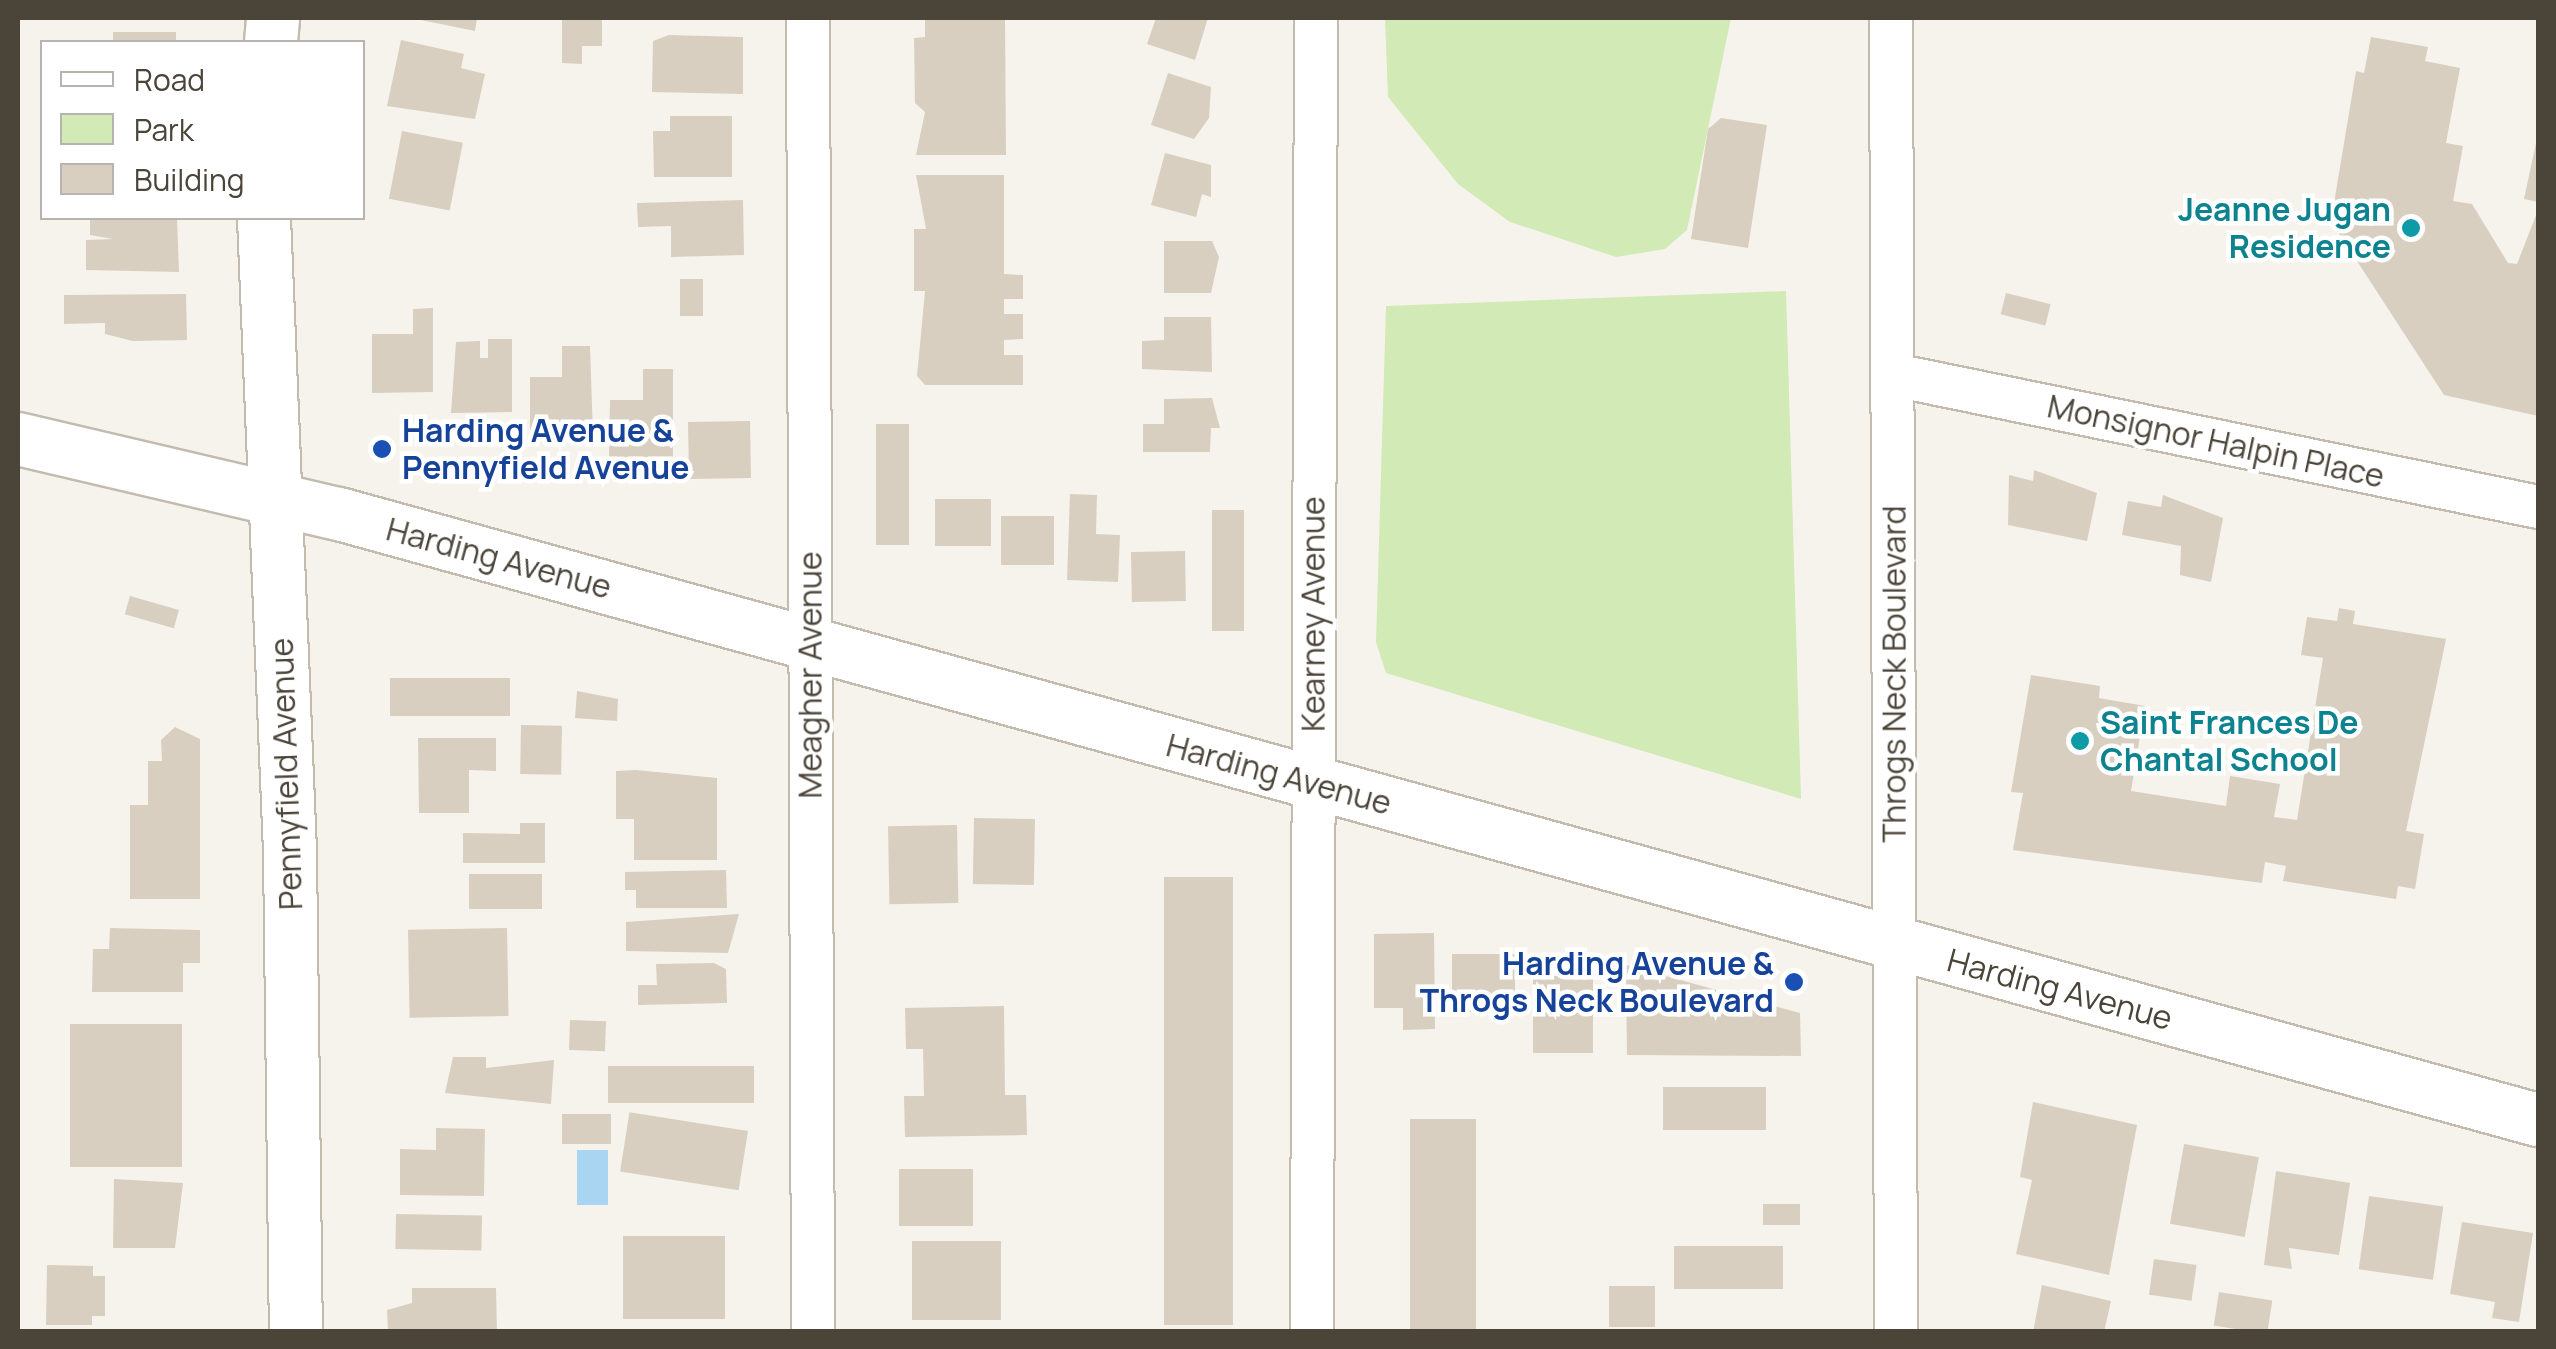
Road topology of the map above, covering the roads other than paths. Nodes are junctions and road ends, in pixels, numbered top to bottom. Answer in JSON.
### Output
{"nodes":[{"id":1,"x":808,"y":18,"type":"edge"},
{"id":2,"x":1316,"y":18,"type":"edge"},
{"id":3,"x":1891,"y":18,"type":"edge"},
{"id":4,"x":264,"y":220,"type":"edge"},
{"id":5,"x":1894,"y":375,"type":"junction"},
{"id":6,"x":18,"y":439,"type":"edge"},
{"id":7,"x":274,"y":497,"type":"junction"},
{"id":8,"x":2538,"y":507,"type":"edge"},
{"id":9,"x":810,"y":644,"type":"junction"},
{"id":10,"x":1312,"y":782,"type":"junction"},
{"id":11,"x":1895,"y":943,"type":"junction"},
{"id":12,"x":2538,"y":1120,"type":"edge"},
{"id":13,"x":296,"y":1332,"type":"edge"},
{"id":14,"x":813,"y":1332,"type":"edge"},
{"id":15,"x":1312,"y":1332,"type":"edge"},
{"id":16,"x":1896,"y":1332,"type":"edge"}],
"edges":[{"from":1,"to":9,"type":"street","name":"Meagher Avenue"},
{"from":2,"to":10,"type":"street","name":"Kearney Avenue"},
{"from":3,"to":5,"type":"street","name":"Throgs Neck Boulevard"},
{"from":4,"to":7,"type":"street","name":"Pennyfield Avenue"},
{"from":5,"to":8,"type":"street","name":"Monsignor Halpin Place"},
{"from":5,"to":11,"type":"street","name":"Throgs Neck Boulevard"},
{"from":6,"to":7,"type":"street","name":"Harding Avenue"},
{"from":7,"to":9,"type":"street","name":"Harding Avenue"},
{"from":7,"to":13,"type":"street","name":"Pennyfield Avenue"},
{"from":9,"to":10,"type":"street","name":"Harding Avenue"},
{"from":9,"to":14,"type":"street","name":"Meagher Avenue"},
{"from":10,"to":11,"type":"street","name":"Harding Avenue"},
{"from":10,"to":15,"type":"street","name":"Kearney Avenue"},
{"from":11,"to":12,"type":"street","name":"Harding Avenue"},
{"from":11,"to":16,"type":"street","name":"Throgs Neck Boulevard"}]}
